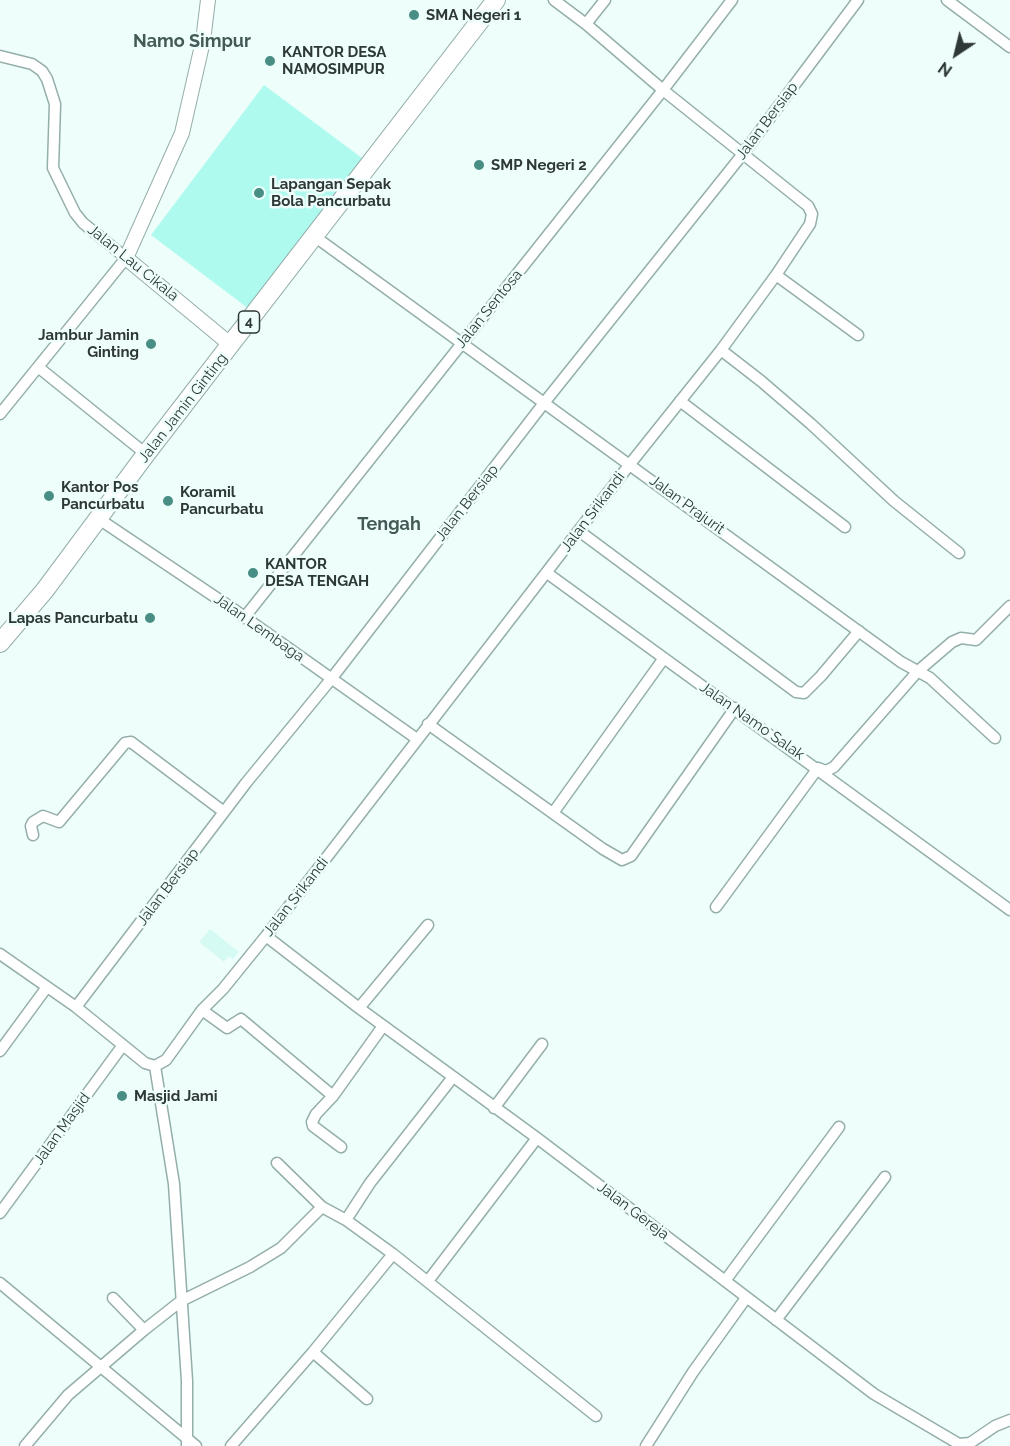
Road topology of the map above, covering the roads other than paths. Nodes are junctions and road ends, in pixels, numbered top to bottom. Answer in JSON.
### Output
{"nodes":[{"id":1,"x":208,"y":0,"type":"edge"},
{"id":2,"x":496,"y":0,"type":"edge"},
{"id":3,"x":554,"y":0,"type":"edge"},
{"id":4,"x":605,"y":0,"type":"edge"},
{"id":5,"x":732,"y":0,"type":"edge"},
{"id":6,"x":858,"y":0,"type":"edge"},
{"id":7,"x":947,"y":0,"type":"edge"},
{"id":8,"x":586,"y":24,"type":"junction"},
{"id":9,"x":1010,"y":47,"type":"edge"},
{"id":10,"x":0,"y":56,"type":"edge"},
{"id":11,"x":663,"y":90,"type":"junction"},
{"id":12,"x":742,"y":155,"type":"junction"},
{"id":13,"x":314,"y":236,"type":"junction"},
{"id":14,"x":126,"y":258,"type":"junction"},
{"id":15,"x":776,"y":275,"type":"junction"},
{"id":16,"x":858,"y":336,"type":"dead end"},
{"id":17,"x":462,"y":342,"type":"junction"},
{"id":18,"x":231,"y":345,"type":"junction"},
{"id":19,"x":721,"y":350,"type":"junction"},
{"id":20,"x":38,"y":368,"type":"junction"},
{"id":21,"x":680,"y":401,"type":"junction"},
{"id":22,"x":544,"y":403,"type":"junction"},
{"id":23,"x":0,"y":414,"type":"edge"},
{"id":24,"x":146,"y":454,"type":"junction"},
{"id":25,"x":630,"y":464,"type":"junction"},
{"id":26,"x":99,"y":519,"type":"junction"},
{"id":27,"x":845,"y":526,"type":"dead end"},
{"id":28,"x":579,"y":531,"type":"junction"},
{"id":29,"x":959,"y":553,"type":"dead end"},
{"id":30,"x":547,"y":573,"type":"junction"},
{"id":31,"x":1010,"y":606,"type":"edge"},
{"id":32,"x":244,"y":618,"type":"junction"},
{"id":33,"x":859,"y":631,"type":"junction"},
{"id":34,"x":0,"y":643,"type":"edge"},
{"id":35,"x":664,"y":658,"type":"junction"},
{"id":36,"x":918,"y":671,"type":"junction"},
{"id":37,"x":332,"y":678,"type":"junction"},
{"id":38,"x":735,"y":708,"type":"junction"},
{"id":39,"x":428,"y":724,"type":"junction"},
{"id":40,"x":995,"y":738,"type":"dead end"},
{"id":41,"x":417,"y":739,"type":"junction"},
{"id":42,"x":818,"y":768,"type":"junction"},
{"id":43,"x":224,"y":812,"type":"junction"},
{"id":44,"x":553,"y":813,"type":"junction"},
{"id":45,"x":33,"y":835,"type":"dead end"},
{"id":46,"x":716,"y":908,"type":"dead end"},
{"id":47,"x":1010,"y":909,"type":"edge"},
{"id":48,"x":428,"y":925,"type":"dead end"},
{"id":49,"x":266,"y":936,"type":"junction"},
{"id":50,"x":0,"y":954,"type":"edge"},
{"id":51,"x":47,"y":987,"type":"junction"},
{"id":52,"x":76,"y":1007,"type":"junction"},
{"id":53,"x":358,"y":1008,"type":"junction"},
{"id":54,"x":202,"y":1010,"type":"junction"},
{"id":55,"x":383,"y":1026,"type":"junction"},
{"id":56,"x":542,"y":1044,"type":"dead end"},
{"id":57,"x":123,"y":1045,"type":"junction"},
{"id":58,"x":0,"y":1051,"type":"edge"},
{"id":59,"x":155,"y":1066,"type":"junction"},
{"id":60,"x":453,"y":1077,"type":"junction"},
{"id":61,"x":333,"y":1096,"type":"junction"},
{"id":62,"x":494,"y":1108,"type":"junction"},
{"id":63,"x":839,"y":1127,"type":"dead end"},
{"id":64,"x":537,"y":1138,"type":"junction"},
{"id":65,"x":341,"y":1147,"type":"dead end"},
{"id":66,"x":277,"y":1163,"type":"dead end"},
{"id":67,"x":885,"y":1177,"type":"dead end"},
{"id":68,"x":322,"y":1207,"type":"junction"},
{"id":69,"x":0,"y":1213,"type":"edge"},
{"id":70,"x":346,"y":1220,"type":"junction"},
{"id":71,"x":393,"y":1254,"type":"junction"},
{"id":72,"x":428,"y":1281,"type":"junction"},
{"id":73,"x":724,"y":1281,"type":"junction"},
{"id":74,"x":0,"y":1283,"type":"edge"},
{"id":75,"x":113,"y":1298,"type":"dead end"},
{"id":76,"x":746,"y":1298,"type":"junction"},
{"id":77,"x":181,"y":1301,"type":"junction"},
{"id":78,"x":776,"y":1320,"type":"junction"},
{"id":79,"x":144,"y":1330,"type":"junction"},
{"id":80,"x":313,"y":1352,"type":"junction"},
{"id":81,"x":102,"y":1368,"type":"junction"},
{"id":82,"x":367,"y":1399,"type":"dead end"},
{"id":83,"x":596,"y":1416,"type":"dead end"},
{"id":84,"x":1010,"y":1420,"type":"edge"},
{"id":85,"x":187,"y":1442,"type":"edge"},
{"id":86,"x":25,"y":1446,"type":"edge"},
{"id":87,"x":196,"y":1446,"type":"edge"},
{"id":88,"x":231,"y":1446,"type":"edge"},
{"id":89,"x":646,"y":1446,"type":"edge"}],
"edges":[{"from":1,"to":14,"type":"street"},
{"from":2,"to":13,"type":"highway","name":"Jalan Jamin Ginting","number":"4"},
{"from":3,"to":8,"type":"street","name":"Jalan Srikandi"},
{"from":4,"to":8,"type":"street"},
{"from":5,"to":11,"type":"street","name":"Jalan Sentosa"},
{"from":6,"to":12,"type":"street","name":"Jalan Bersiap"},
{"from":7,"to":9,"type":"street"},
{"from":8,"to":11,"type":"street","name":"Jalan Srikandi"},
{"from":10,"to":14,"type":"street","name":"Jalan Lau Cikala"},
{"from":11,"to":12,"type":"street","name":"Jalan Srikandi"},
{"from":11,"to":17,"type":"street","name":"Jalan Sentosa"},
{"from":12,"to":15,"type":"street","name":"Jalan Srikandi"},
{"from":12,"to":22,"type":"street","name":"Jalan Bersiap"},
{"from":13,"to":17,"type":"street","name":"Jalan Prajurit"},
{"from":13,"to":18,"type":"highway","name":"Jalan Jamin Ginting","number":"4"},
{"from":14,"to":18,"type":"street","name":"Jalan Lau Cikala"},
{"from":14,"to":20,"type":"street"},
{"from":15,"to":16,"type":"street"},
{"from":15,"to":19,"type":"street","name":"Jalan Srikandi"},
{"from":17,"to":22,"type":"street","name":"Jalan Prajurit"},
{"from":17,"to":32,"type":"street","name":"Jalan Sentosa"},
{"from":18,"to":24,"type":"highway","name":"Jalan Jamin Ginting","number":"4"},
{"from":19,"to":21,"type":"street","name":"Jalan Srikandi"},
{"from":19,"to":29,"type":"street"},
{"from":20,"to":23,"type":"street"},
{"from":20,"to":24,"type":"street"},
{"from":21,"to":25,"type":"street","name":"Jalan Srikandi"},
{"from":21,"to":27,"type":"street"},
{"from":22,"to":25,"type":"street","name":"Jalan Prajurit"},
{"from":22,"to":37,"type":"street","name":"Jalan Bersiap"},
{"from":24,"to":26,"type":"highway","name":"Jalan Jamin Ginting","number":"4"},
{"from":25,"to":28,"type":"street","name":"Jalan Srikandi"},
{"from":25,"to":33,"type":"street","name":"Jalan Prajurit"},
{"from":26,"to":32,"type":"street","name":"Jalan Lembaga"},
{"from":26,"to":34,"type":"highway","name":"Jalan Jamin Ginting","number":"4"},
{"from":28,"to":30,"type":"street","name":"Jalan Srikandi"},
{"from":28,"to":33,"type":"street"},
{"from":30,"to":35,"type":"street","name":"Jalan Namo Salak"},
{"from":30,"to":39,"type":"street","name":"Jalan Srikandi"},
{"from":31,"to":36,"type":"street"},
{"from":32,"to":37,"type":"street","name":"Jalan Lembaga"},
{"from":33,"to":36,"type":"street","name":"Jalan Prajurit"},
{"from":35,"to":38,"type":"street","name":"Jalan Namo Salak"},
{"from":35,"to":44,"type":"street"},
{"from":36,"to":40,"type":"street","name":"Jalan Prajurit"},
{"from":36,"to":42,"type":"street"},
{"from":37,"to":41,"type":"street","name":"Jalan Lembaga"},
{"from":37,"to":43,"type":"street","name":"Jalan Bersiap"},
{"from":38,"to":42,"type":"street","name":"Jalan Namo Salak"},
{"from":38,"to":44,"type":"street"},
{"from":39,"to":41,"type":"street","name":"Jalan Srikandi"},
{"from":39,"to":44,"type":"street"},
{"from":41,"to":49,"type":"street","name":"Jalan Srikandi"},
{"from":42,"to":46,"type":"street","name":"Jalan Namo Salak"},
{"from":42,"to":47,"type":"street"},
{"from":43,"to":45,"type":"street"},
{"from":43,"to":52,"type":"street","name":"Jalan Bersiap"},
{"from":48,"to":53,"type":"street"},
{"from":49,"to":53,"type":"street","name":"Jalan Gereja"},
{"from":49,"to":54,"type":"street","name":"Jalan Srikandi"},
{"from":50,"to":51,"type":"street"},
{"from":51,"to":52,"type":"street"},
{"from":51,"to":58,"type":"street"},
{"from":52,"to":57,"type":"street"},
{"from":53,"to":55,"type":"street","name":"Jalan Gereja"},
{"from":54,"to":59,"type":"street","name":"Jalan Srikandi"},
{"from":54,"to":61,"type":"street"},
{"from":55,"to":60,"type":"street","name":"Jalan Gereja"},
{"from":55,"to":61,"type":"street"},
{"from":56,"to":62,"type":"street"},
{"from":57,"to":59,"type":"street"},
{"from":57,"to":69,"type":"street","name":"Jalan Masjid"},
{"from":59,"to":77,"type":"street"},
{"from":60,"to":62,"type":"street","name":"Jalan Gereja"},
{"from":60,"to":70,"type":"street"},
{"from":61,"to":65,"type":"street"},
{"from":62,"to":64,"type":"street","name":"Jalan Gereja"},
{"from":63,"to":73,"type":"street"},
{"from":64,"to":72,"type":"street"},
{"from":64,"to":73,"type":"street","name":"Jalan Gereja"},
{"from":66,"to":68,"type":"street"},
{"from":67,"to":78,"type":"street"},
{"from":68,"to":70,"type":"street"},
{"from":68,"to":77,"type":"street"},
{"from":70,"to":71,"type":"street"},
{"from":71,"to":72,"type":"street"},
{"from":71,"to":80,"type":"street"},
{"from":72,"to":83,"type":"street"},
{"from":73,"to":76,"type":"street","name":"Jalan Gereja"},
{"from":74,"to":81,"type":"street"},
{"from":75,"to":79,"type":"street"},
{"from":76,"to":78,"type":"street","name":"Jalan Gereja"},
{"from":76,"to":89,"type":"street"},
{"from":77,"to":79,"type":"street"},
{"from":77,"to":85,"type":"street"},
{"from":78,"to":84,"type":"street","name":"Jalan Gereja"},
{"from":79,"to":81,"type":"street"},
{"from":80,"to":82,"type":"street"},
{"from":80,"to":88,"type":"street"},
{"from":81,"to":85,"type":"street"},
{"from":81,"to":86,"type":"street"},
{"from":85,"to":87,"type":"street"}]}
